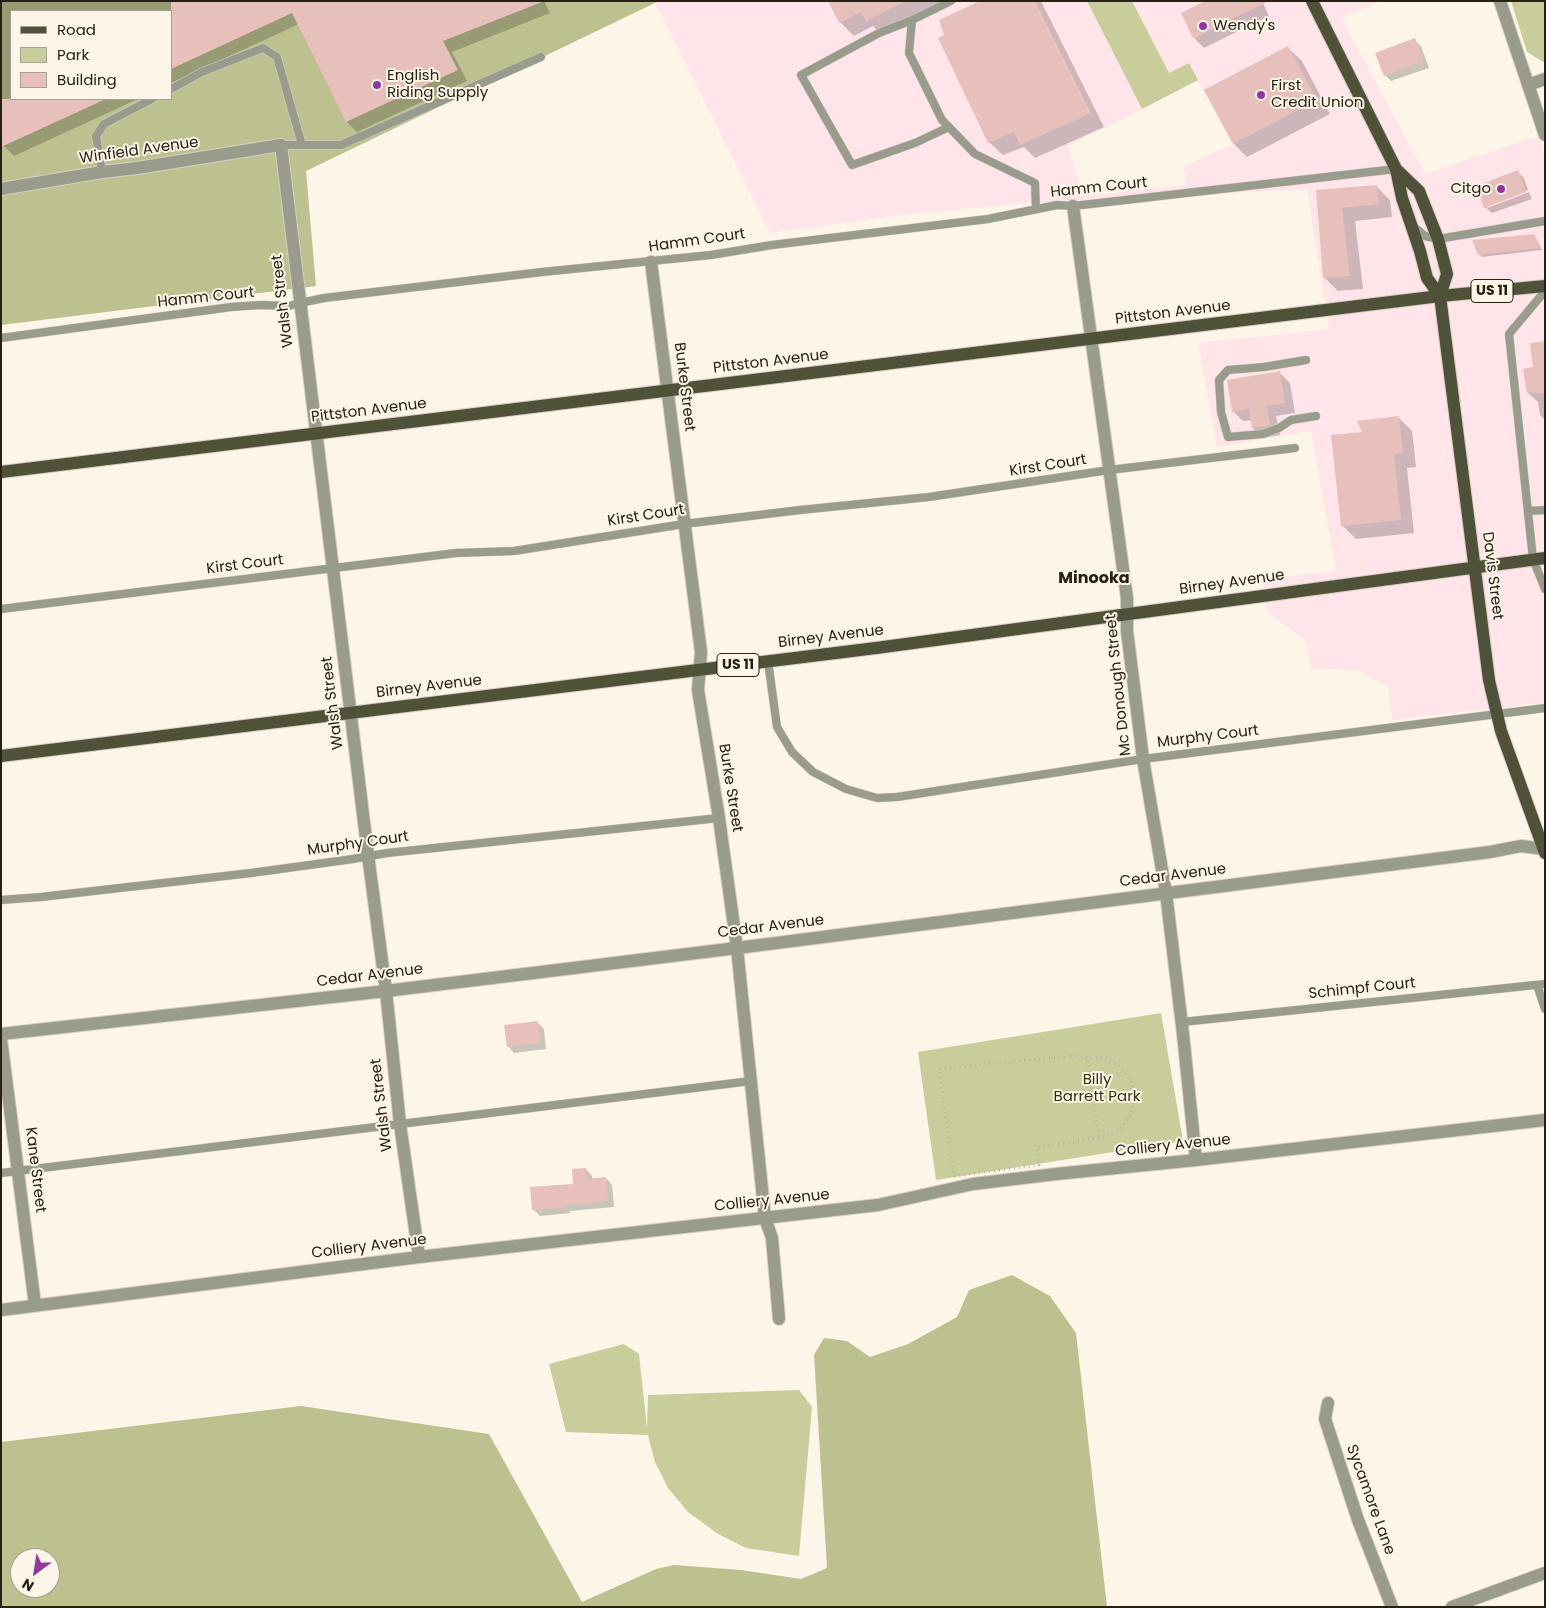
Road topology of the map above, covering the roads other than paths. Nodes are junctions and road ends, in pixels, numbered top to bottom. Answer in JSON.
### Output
{"nodes":[{"id":1,"x":950,"y":1,"type":"edge"},
{"id":2,"x":1312,"y":1,"type":"edge"},
{"id":3,"x":1500,"y":1,"type":"edge"},
{"id":4,"x":912,"y":20,"type":"junction"},
{"id":5,"x":541,"y":57,"type":"dead end"},
{"id":6,"x":1545,"y":79,"type":"edge"},
{"id":7,"x":1528,"y":85,"type":"junction"},
{"id":8,"x":172,"y":88,"type":"edge"},
{"id":9,"x":150,"y":100,"type":"edge"},
{"id":10,"x":949,"y":127,"type":"junction"},
{"id":11,"x":1545,"y":135,"type":"edge"},
{"id":12,"x":281,"y":145,"type":"junction"},
{"id":13,"x":302,"y":145,"type":"junction"},
{"id":14,"x":1396,"y":169,"type":"junction"},
{"id":15,"x":102,"y":172,"type":"junction"},
{"id":16,"x":1,"y":189,"type":"edge"},
{"id":17,"x":1073,"y":206,"type":"junction"},
{"id":18,"x":1036,"y":209,"type":"junction"},
{"id":19,"x":1545,"y":220,"type":"edge"},
{"id":20,"x":1412,"y":225,"type":"junction"},
{"id":21,"x":1438,"y":239,"type":"junction"},
{"id":22,"x":651,"y":262,"type":"junction"},
{"id":23,"x":1545,"y":286,"type":"edge"},
{"id":24,"x":1545,"y":292,"type":"edge"},
{"id":25,"x":1440,"y":296,"type":"junction"},
{"id":26,"x":300,"y":303,"type":"junction"},
{"id":27,"x":1,"y":338,"type":"edge"},
{"id":28,"x":1091,"y":339,"type":"junction"},
{"id":29,"x":1306,"y":360,"type":"dead end"},
{"id":30,"x":668,"y":391,"type":"junction"},
{"id":31,"x":1316,"y":416,"type":"dead end"},
{"id":32,"x":316,"y":434,"type":"junction"},
{"id":33,"x":1295,"y":448,"type":"dead end"},
{"id":34,"x":1109,"y":470,"type":"junction"},
{"id":35,"x":1,"y":472,"type":"edge"},
{"id":36,"x":1545,"y":510,"type":"edge"},
{"id":37,"x":1528,"y":511,"type":"junction"},
{"id":38,"x":684,"y":524,"type":"junction"},
{"id":39,"x":1539,"y":559,"type":"edge"},
{"id":40,"x":1475,"y":567,"type":"junction"},
{"id":41,"x":332,"y":568,"type":"junction"},
{"id":42,"x":1545,"y":589,"type":"edge"},
{"id":43,"x":1,"y":609,"type":"edge"},
{"id":44,"x":1127,"y":614,"type":"junction"},
{"id":45,"x":768,"y":661,"type":"junction"},
{"id":46,"x":700,"y":670,"type":"junction"},
{"id":47,"x":1545,"y":708,"type":"edge"},
{"id":48,"x":350,"y":713,"type":"junction"},
{"id":49,"x":1496,"y":714,"type":"junction"},
{"id":50,"x":1,"y":756,"type":"edge"},
{"id":51,"x":1143,"y":759,"type":"junction"},
{"id":52,"x":719,"y":818,"type":"junction"},
{"id":53,"x":1544,"y":850,"type":"edge"},
{"id":54,"x":368,"y":856,"type":"junction"},
{"id":55,"x":1166,"y":893,"type":"junction"},
{"id":56,"x":1,"y":900,"type":"edge"},
{"id":57,"x":738,"y":948,"type":"junction"},
{"id":58,"x":1541,"y":984,"type":"edge"},
{"id":59,"x":386,"y":991,"type":"junction"},
{"id":60,"x":1545,"y":1009,"type":"edge"},
{"id":61,"x":1182,"y":1022,"type":"junction"},
{"id":62,"x":1,"y":1034,"type":"edge"},
{"id":63,"x":1,"y":1039,"type":"edge"},
{"id":64,"x":751,"y":1081,"type":"junction"},
{"id":65,"x":1545,"y":1120,"type":"edge"},
{"id":66,"x":400,"y":1124,"type":"junction"},
{"id":67,"x":1196,"y":1160,"type":"junction"},
{"id":68,"x":18,"y":1171,"type":"junction"},
{"id":69,"x":1,"y":1173,"type":"edge"},
{"id":70,"x":765,"y":1218,"type":"junction"},
{"id":71,"x":419,"y":1257,"type":"junction"},
{"id":72,"x":35,"y":1305,"type":"junction"},
{"id":73,"x":1,"y":1310,"type":"edge"},
{"id":74,"x":779,"y":1319,"type":"dead end"},
{"id":75,"x":1328,"y":1403,"type":"dead end"},
{"id":76,"x":1545,"y":1573,"type":"edge"},
{"id":77,"x":1392,"y":1607,"type":"edge"},
{"id":78,"x":1452,"y":1607,"type":"edge"}],
"edges":[{"from":1,"to":4,"type":"lane"},
{"from":2,"to":14,"type":"main road","name":"Davis Street"},
{"from":3,"to":7,"type":"street"},
{"from":4,"to":10,"type":"lane"},
{"from":4,"to":10,"type":"lane"},
{"from":5,"to":13,"type":"lane"},
{"from":6,"to":7,"type":"street"},
{"from":7,"to":11,"type":"street"},
{"from":8,"to":13,"type":"lane"},
{"from":9,"to":15,"type":"lane"},
{"from":10,"to":18,"type":"lane"},
{"from":12,"to":13,"type":"lane"},
{"from":12,"to":15,"type":"street","name":"Winfield Avenue"},
{"from":12,"to":26,"type":"street","name":"Walsh Street"},
{"from":14,"to":17,"type":"lane","name":"Hamm Court"},
{"from":14,"to":20,"type":"main road","name":"Davis Street"},
{"from":14,"to":21,"type":"main road","name":"Davis Street"},
{"from":15,"to":16,"type":"street","name":"Winfield Avenue"},
{"from":17,"to":18,"type":"lane","name":"Hamm Court"},
{"from":17,"to":28,"type":"street","name":"Mc Donough Street"},
{"from":18,"to":22,"type":"lane","name":"Hamm Court"},
{"from":19,"to":21,"type":"lane"},
{"from":20,"to":21,"type":"lane"},
{"from":20,"to":25,"type":"main road","name":"Davis Street"},
{"from":21,"to":25,"type":"main road","name":"Davis Street"},
{"from":22,"to":26,"type":"lane","name":"Hamm Court"},
{"from":22,"to":30,"type":"street","name":"Burke Street"},
{"from":23,"to":25,"type":"main road","name":"Pittston Avenue","number":"US 11"},
{"from":24,"to":37,"type":"lane"},
{"from":25,"to":28,"type":"main road","name":"Pittston Avenue","number":"US 11"},
{"from":25,"to":40,"type":"main road","name":"Davis Street"},
{"from":26,"to":27,"type":"lane","name":"Hamm Court"},
{"from":26,"to":32,"type":"street","name":"Walsh Street"},
{"from":28,"to":30,"type":"main road","name":"Pittston Avenue","number":"US 11"},
{"from":28,"to":34,"type":"street","name":"Mc Donough Street"},
{"from":29,"to":31,"type":"lane"},
{"from":30,"to":32,"type":"main road","name":"Pittston Avenue","number":"US 11"},
{"from":30,"to":38,"type":"street","name":"Burke Street"},
{"from":32,"to":35,"type":"main road","name":"Pittston Avenue","number":"US 11"},
{"from":32,"to":41,"type":"street","name":"Walsh Street"},
{"from":33,"to":34,"type":"lane","name":"Kirst Court"},
{"from":34,"to":38,"type":"lane","name":"Kirst Court"},
{"from":34,"to":44,"type":"street","name":"Mc Donough Street"},
{"from":36,"to":37,"type":"lane"},
{"from":37,"to":39,"type":"lane"},
{"from":38,"to":41,"type":"lane","name":"Kirst Court"},
{"from":38,"to":46,"type":"street","name":"Burke Street"},
{"from":39,"to":40,"type":"main road","name":"Birney Avenue","number":"US 11"},
{"from":39,"to":42,"type":"lane"},
{"from":40,"to":44,"type":"main road","name":"Birney Avenue","number":"US 11"},
{"from":40,"to":49,"type":"main road","name":"Davis Street"},
{"from":41,"to":43,"type":"lane","name":"Kirst Court"},
{"from":41,"to":48,"type":"street","name":"Walsh Street"},
{"from":44,"to":45,"type":"main road","name":"Birney Avenue","number":"US 11"},
{"from":44,"to":51,"type":"street","name":"Mc Donough Street"},
{"from":45,"to":46,"type":"main road","name":"Birney Avenue","number":"US 11"},
{"from":45,"to":51,"type":"lane","name":"Murphy Court"},
{"from":46,"to":48,"type":"main road","name":"Birney Avenue","number":"US 11"},
{"from":46,"to":52,"type":"street","name":"Burke Street"},
{"from":47,"to":49,"type":"lane","name":"Murphy Court"},
{"from":48,"to":50,"type":"main road","name":"Birney Avenue","number":"US 11"},
{"from":48,"to":54,"type":"street","name":"Walsh Street"},
{"from":49,"to":51,"type":"lane","name":"Murphy Court"},
{"from":49,"to":53,"type":"main road","name":"Davis Street"},
{"from":51,"to":55,"type":"street","name":"Mc Donough Street"},
{"from":52,"to":54,"type":"lane","name":"Murphy Court"},
{"from":52,"to":57,"type":"street","name":"Burke Street"},
{"from":53,"to":55,"type":"street","name":"Cedar Avenue"},
{"from":54,"to":56,"type":"lane","name":"Murphy Court"},
{"from":54,"to":59,"type":"street","name":"Walsh Street"},
{"from":55,"to":57,"type":"street","name":"Cedar Avenue"},
{"from":55,"to":61,"type":"street","name":"Mc Donough Street"},
{"from":57,"to":59,"type":"street","name":"Cedar Avenue"},
{"from":57,"to":64,"type":"street","name":"Burke Street"},
{"from":58,"to":60,"type":"lane"},
{"from":58,"to":61,"type":"lane","name":"Schimpf Court"},
{"from":59,"to":62,"type":"street","name":"Cedar Avenue"},
{"from":59,"to":66,"type":"street","name":"Walsh Street"},
{"from":61,"to":67,"type":"street","name":"Mc Donough Street"},
{"from":63,"to":68,"type":"street","name":"Kane Street"},
{"from":64,"to":66,"type":"lane"},
{"from":64,"to":70,"type":"street","name":"Burke Street"},
{"from":65,"to":67,"type":"street","name":"Colliery Avenue"},
{"from":66,"to":68,"type":"lane"},
{"from":66,"to":71,"type":"street","name":"Walsh Street"},
{"from":67,"to":70,"type":"street","name":"Colliery Avenue"},
{"from":68,"to":69,"type":"lane"},
{"from":68,"to":72,"type":"street","name":"Kane Street"},
{"from":70,"to":71,"type":"street","name":"Colliery Avenue"},
{"from":70,"to":74,"type":"street","name":"Burke Street"},
{"from":71,"to":72,"type":"street","name":"Colliery Avenue"},
{"from":72,"to":73,"type":"street","name":"Colliery Avenue"},
{"from":75,"to":77,"type":"street","name":"Sycamore Lane"},
{"from":76,"to":78,"type":"street"}]}
